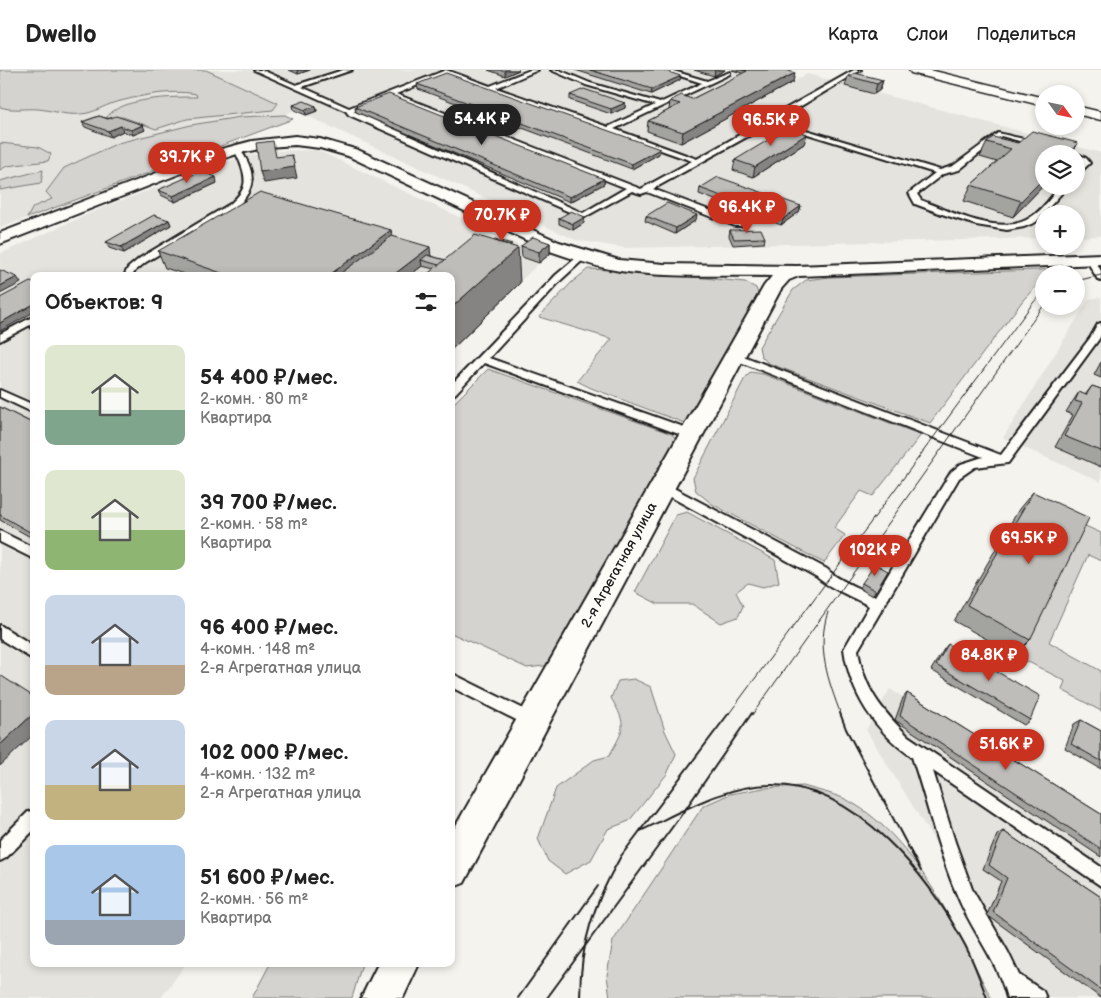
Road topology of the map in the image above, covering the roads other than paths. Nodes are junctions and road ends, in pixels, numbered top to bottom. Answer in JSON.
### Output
{"nodes":[{"id":1,"x":257,"y":70,"type":"edge"},
{"id":2,"x":349,"y":70,"type":"edge"},
{"id":3,"x":535,"y":70,"type":"edge"},
{"id":4,"x":554,"y":70,"type":"edge"},
{"id":5,"x":664,"y":70,"type":"edge"},
{"id":6,"x":858,"y":70,"type":"edge"},
{"id":7,"x":915,"y":70,"type":"edge"},
{"id":8,"x":448,"y":71,"type":"edge"},
{"id":9,"x":728,"y":73,"type":"dead end"},
{"id":10,"x":708,"y":83,"type":"junction"},
{"id":11,"x":296,"y":87,"type":"junction"},
{"id":12,"x":490,"y":88,"type":"junction"},
{"id":13,"x":392,"y":94,"type":"junction"},
{"id":14,"x":1035,"y":100,"type":"edge"},
{"id":15,"x":661,"y":105,"type":"junction"},
{"id":16,"x":348,"y":110,"type":"junction"},
{"id":17,"x":1085,"y":112,"type":"edge"},
{"id":18,"x":1101,"y":116,"type":"edge"},
{"id":19,"x":771,"y":120,"type":"junction"},
{"id":20,"x":609,"y":130,"type":"junction"},
{"id":21,"x":1042,"y":145,"type":"edge"},
{"id":22,"x":237,"y":149,"type":"junction"},
{"id":23,"x":697,"y":161,"type":"junction"},
{"id":24,"x":940,"y":172,"type":"junction"},
{"id":25,"x":632,"y":188,"type":"junction"},
{"id":26,"x":647,"y":189,"type":"junction"},
{"id":27,"x":1056,"y":195,"type":"edge"},
{"id":28,"x":738,"y":224,"type":"dead end"},
{"id":29,"x":0,"y":239,"type":"edge"},
{"id":30,"x":582,"y":256,"type":"junction"},
{"id":31,"x":1096,"y":259,"type":"edge"},
{"id":32,"x":797,"y":270,"type":"junction"},
{"id":33,"x":130,"y":272,"type":"edge"},
{"id":34,"x":1101,"y":278,"type":"edge"},
{"id":35,"x":30,"y":321,"type":"edge"},
{"id":36,"x":1101,"y":326,"type":"edge"},
{"id":37,"x":0,"y":338,"type":"edge"},
{"id":38,"x":1098,"y":340,"type":"edge"},
{"id":39,"x":734,"y":356,"type":"junction"},
{"id":40,"x":483,"y":359,"type":"junction"},
{"id":41,"x":455,"y":388,"type":"edge"},
{"id":42,"x":0,"y":393,"type":"edge"},
{"id":43,"x":30,"y":408,"type":"edge"},
{"id":44,"x":690,"y":434,"type":"junction"},
{"id":45,"x":1004,"y":460,"type":"junction"},
{"id":46,"x":662,"y":487,"type":"junction"},
{"id":47,"x":0,"y":536,"type":"edge"},
{"id":48,"x":30,"y":552,"type":"edge"},
{"id":49,"x":877,"y":604,"type":"junction"},
{"id":50,"x":0,"y":631,"type":"edge"},
{"id":51,"x":30,"y":651,"type":"edge"},
{"id":52,"x":455,"y":682,"type":"edge"},
{"id":53,"x":533,"y":721,"type":"junction"},
{"id":54,"x":919,"y":752,"type":"junction"},
{"id":55,"x":30,"y":822,"type":"edge"},
{"id":56,"x":0,"y":852,"type":"edge"},
{"id":57,"x":455,"y":863,"type":"edge"},
{"id":58,"x":1101,"y":877,"type":"edge"},
{"id":59,"x":398,"y":967,"type":"edge"},
{"id":60,"x":1015,"y":990,"type":"edge"},
{"id":61,"x":380,"y":998,"type":"edge"},
{"id":62,"x":1036,"y":998,"type":"edge"}],
"edges":[{"from":1,"to":11,"type":"lane"},
{"from":2,"to":11,"type":"lane"},
{"from":3,"to":12,"type":"lane"},
{"from":4,"to":15,"type":"lane"},
{"from":5,"to":10,"type":"lane"},
{"from":6,"to":19,"type":"lane"},
{"from":7,"to":14,"type":"main road"},
{"from":8,"to":12,"type":"lane"},
{"from":8,"to":13,"type":"lane"},
{"from":9,"to":10,"type":"lane"},
{"from":10,"to":15,"type":"lane"},
{"from":11,"to":16,"type":"lane"},
{"from":12,"to":20,"type":"lane"},
{"from":13,"to":16,"type":"lane"},
{"from":13,"to":25,"type":"lane"},
{"from":15,"to":20,"type":"lane"},
{"from":16,"to":25,"type":"lane"},
{"from":17,"to":18,"type":"main road"},
{"from":19,"to":23,"type":"lane"},
{"from":19,"to":24,"type":"lane"},
{"from":20,"to":23,"type":"lane"},
{"from":21,"to":24,"type":"lane"},
{"from":22,"to":29,"type":"street"},
{"from":22,"to":30,"type":"street"},
{"from":22,"to":33,"type":"lane"},
{"from":23,"to":26,"type":"lane"},
{"from":24,"to":27,"type":"lane"},
{"from":25,"to":26,"type":"lane"},
{"from":26,"to":28,"type":"lane"},
{"from":30,"to":32,"type":"street"},
{"from":30,"to":40,"type":"lane"},
{"from":31,"to":32,"type":"street"},
{"from":31,"to":34,"type":"lane"},
{"from":32,"to":39,"type":"street","name":"2-я Агрегатная улица"},
{"from":35,"to":37,"type":"lane"},
{"from":36,"to":38,"type":"lane"},
{"from":38,"to":45,"type":"lane"},
{"from":39,"to":44,"type":"street","name":"2-я Агрегатная улица"},
{"from":39,"to":45,"type":"lane"},
{"from":40,"to":41,"type":"lane"},
{"from":40,"to":44,"type":"lane"},
{"from":42,"to":43,"type":"lane"},
{"from":44,"to":46,"type":"street","name":"2-я Агрегатная улица"},
{"from":45,"to":49,"type":"lane"},
{"from":46,"to":49,"type":"lane"},
{"from":46,"to":53,"type":"street","name":"2-я Агрегатная улица"},
{"from":47,"to":48,"type":"lane"},
{"from":49,"to":54,"type":"lane"},
{"from":50,"to":51,"type":"lane"},
{"from":52,"to":53,"type":"lane"},
{"from":53,"to":57,"type":"street","name":"2-я Агрегатная улица"},
{"from":54,"to":58,"type":"lane"},
{"from":54,"to":60,"type":"lane"},
{"from":55,"to":56,"type":"lane"},
{"from":59,"to":61,"type":"street"},
{"from":60,"to":62,"type":"lane"}]}
